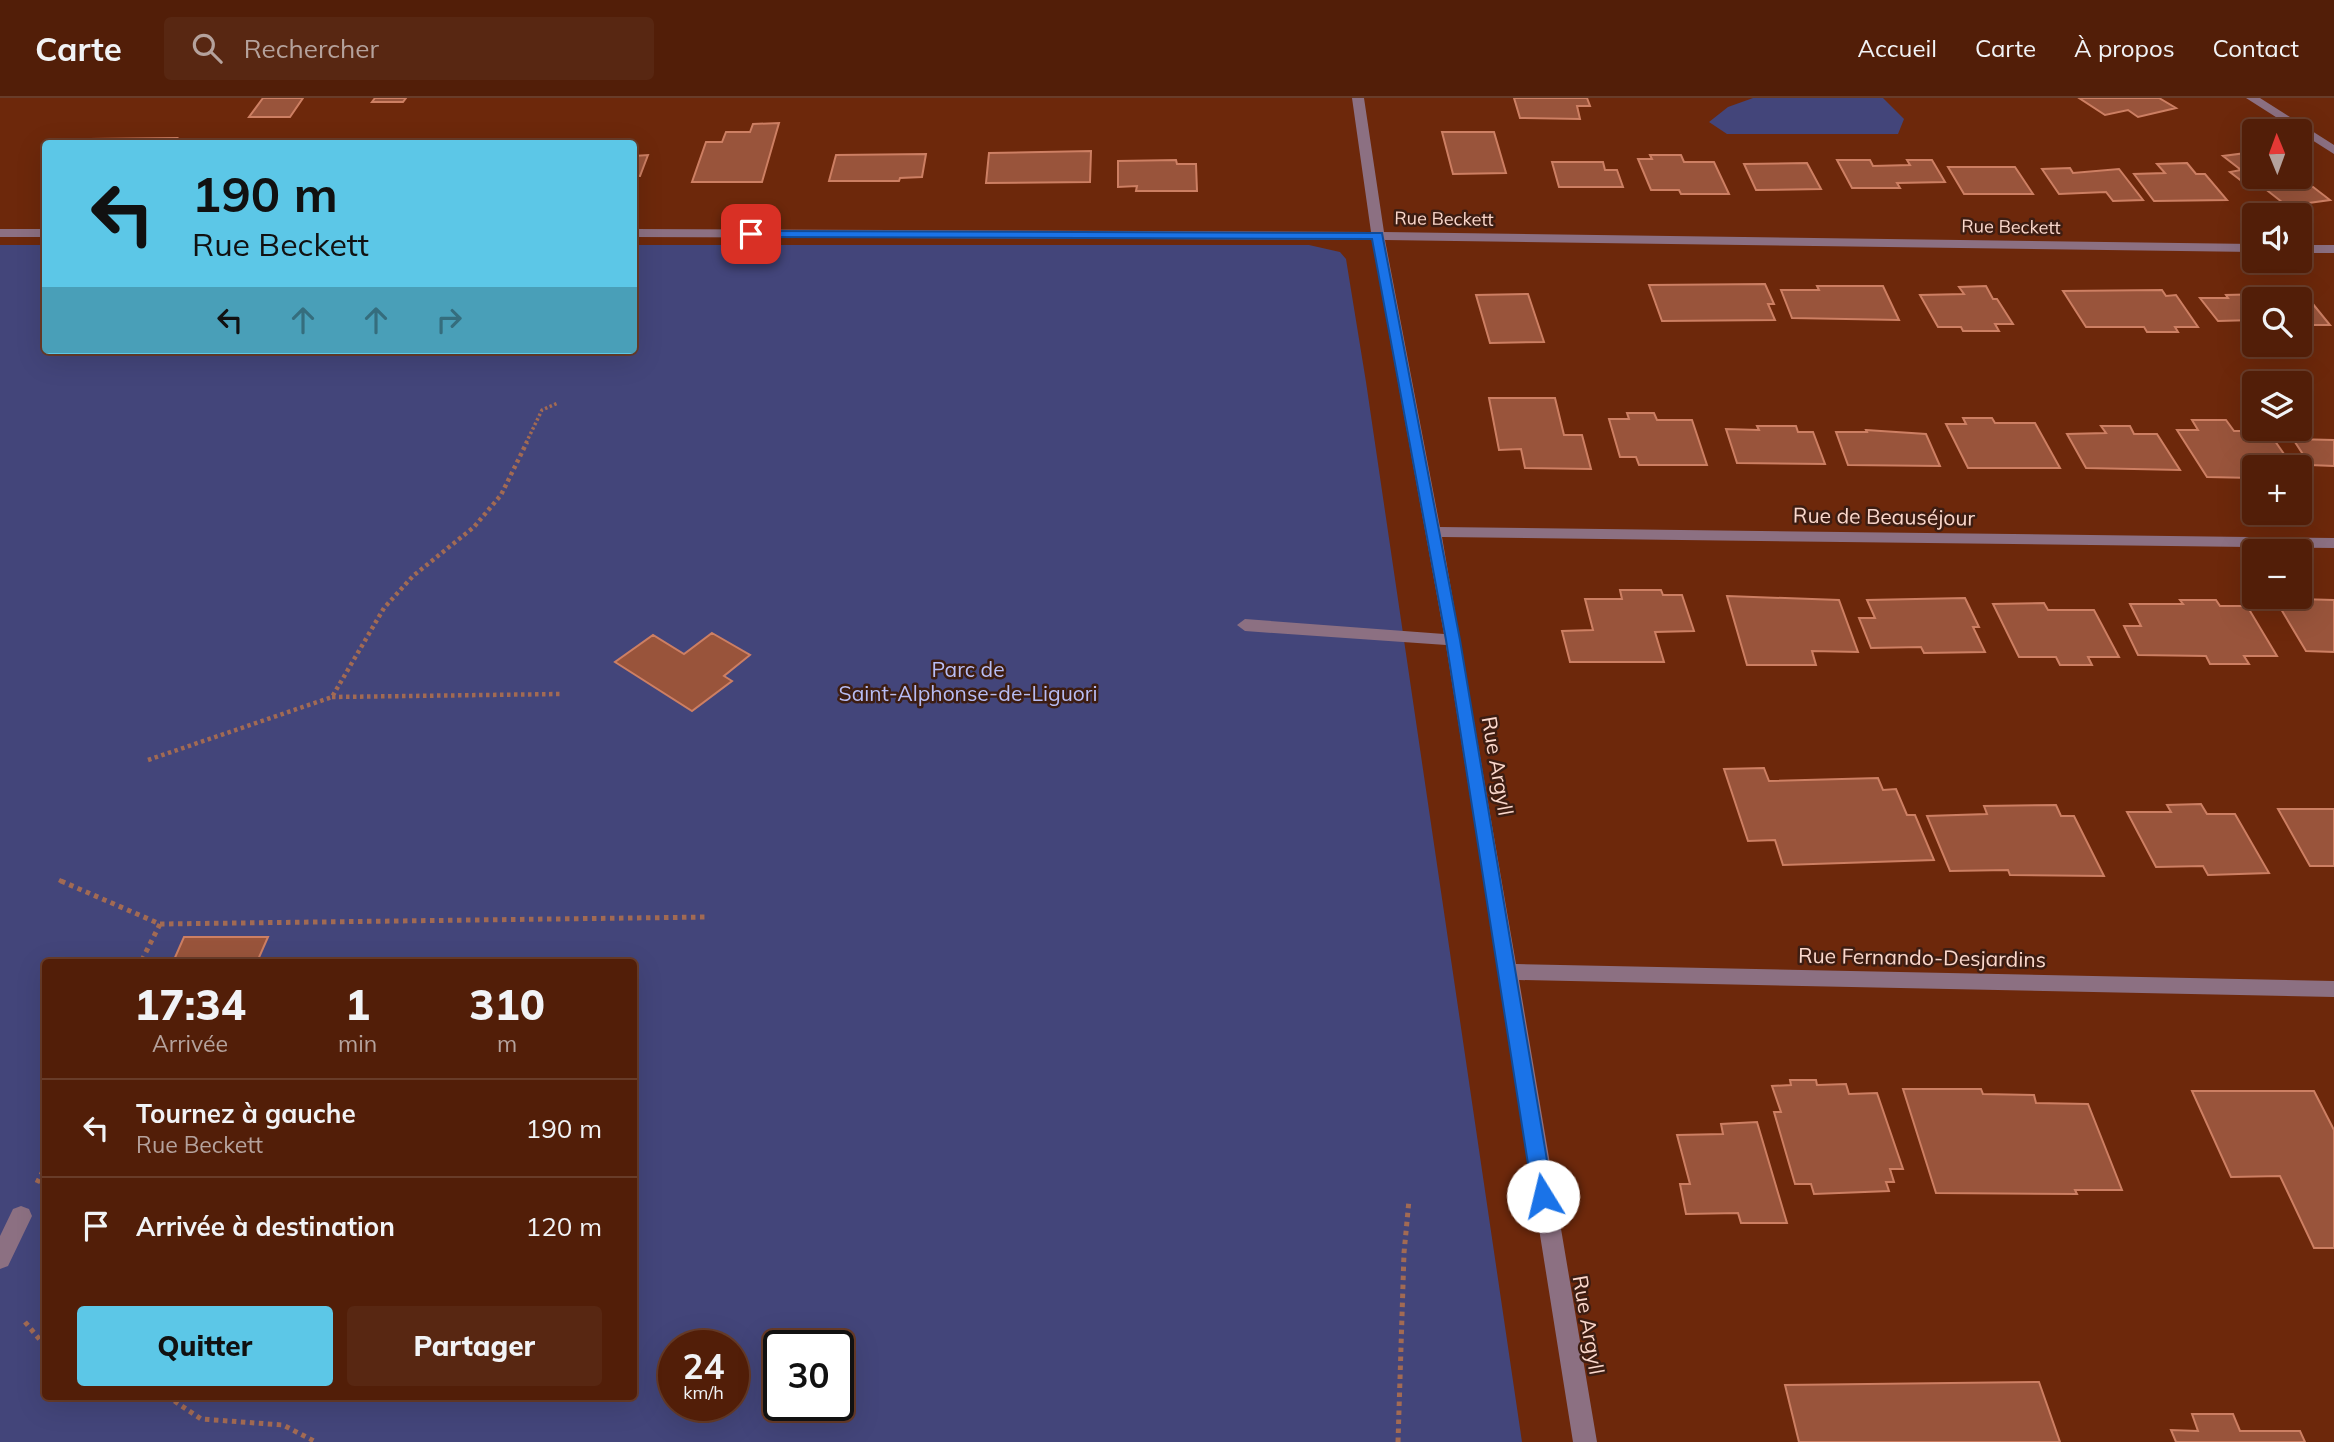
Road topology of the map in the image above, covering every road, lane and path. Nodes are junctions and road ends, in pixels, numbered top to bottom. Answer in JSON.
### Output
{"nodes":[{"id":1,"x":1358,"y":98,"type":"edge"},
{"id":2,"x":2252,"y":98,"type":"edge"},
{"id":3,"x":2334,"y":150,"type":"edge"},
{"id":4,"x":0,"y":233,"type":"edge"},
{"id":5,"x":42,"y":233,"type":"edge"},
{"id":6,"x":637,"y":233,"type":"edge"},
{"id":7,"x":1378,"y":236,"type":"junction"},
{"id":8,"x":2242,"y":248,"type":"edge"},
{"id":9,"x":2312,"y":249,"type":"edge"},
{"id":10,"x":2334,"y":249,"type":"edge"},
{"id":11,"x":558,"y":403,"type":"dead end"},
{"id":12,"x":1433,"y":532,"type":"junction"},
{"id":13,"x":2334,"y":543,"type":"edge"},
{"id":14,"x":1245,"y":625,"type":"dead end"},
{"id":15,"x":1453,"y":640,"type":"junction"},
{"id":16,"x":561,"y":694,"type":"dead end"},
{"id":17,"x":332,"y":697,"type":"junction"},
{"id":18,"x":148,"y":760,"type":"dead end"},
{"id":19,"x":59,"y":880,"type":"dead end"},
{"id":20,"x":709,"y":917,"type":"dead end"},
{"id":21,"x":160,"y":924,"type":"junction"},
{"id":22,"x":142,"y":959,"type":"edge"},
{"id":23,"x":1509,"y":972,"type":"junction"},
{"id":24,"x":2334,"y":989,"type":"edge"},
{"id":25,"x":1409,"y":1200,"type":"dead end"},
{"id":26,"x":22,"y":1216,"type":"dead end"},
{"id":27,"x":0,"y":1259,"type":"edge"},
{"id":28,"x":25,"y":1322,"type":"dead end"},
{"id":29,"x":42,"y":1342,"type":"edge"},
{"id":30,"x":173,"y":1400,"type":"edge"},
{"id":31,"x":316,"y":1442,"type":"edge"},
{"id":32,"x":1398,"y":1442,"type":"edge"},
{"id":33,"x":1585,"y":1442,"type":"edge"}],
"edges":[{"from":1,"to":7,"type":"street","name":"Rue Argyll"},
{"from":2,"to":3,"type":"street"},
{"from":4,"to":5,"type":"street"},
{"from":6,"to":7,"type":"street","name":"Rue Beckett"},
{"from":7,"to":8,"type":"street","name":"Rue Beckett"},
{"from":7,"to":12,"type":"street","name":"Rue Argyll"},
{"from":9,"to":10,"type":"street"},
{"from":11,"to":17,"type":"path"},
{"from":12,"to":13,"type":"street","name":"Rue de Beauséjour"},
{"from":12,"to":15,"type":"street","name":"Rue Argyll"},
{"from":14,"to":15,"type":"street"},
{"from":15,"to":23,"type":"street","name":"Rue Argyll"},
{"from":16,"to":17,"type":"path"},
{"from":17,"to":18,"type":"path"},
{"from":19,"to":21,"type":"path"},
{"from":20,"to":21,"type":"path"},
{"from":21,"to":22,"type":"path"},
{"from":23,"to":24,"type":"street","name":"Rue Fernando-Desjardins"},
{"from":23,"to":33,"type":"street","name":"Rue Argyll"},
{"from":25,"to":32,"type":"path"},
{"from":26,"to":27,"type":"street"},
{"from":28,"to":29,"type":"path"},
{"from":30,"to":31,"type":"path"}]}
